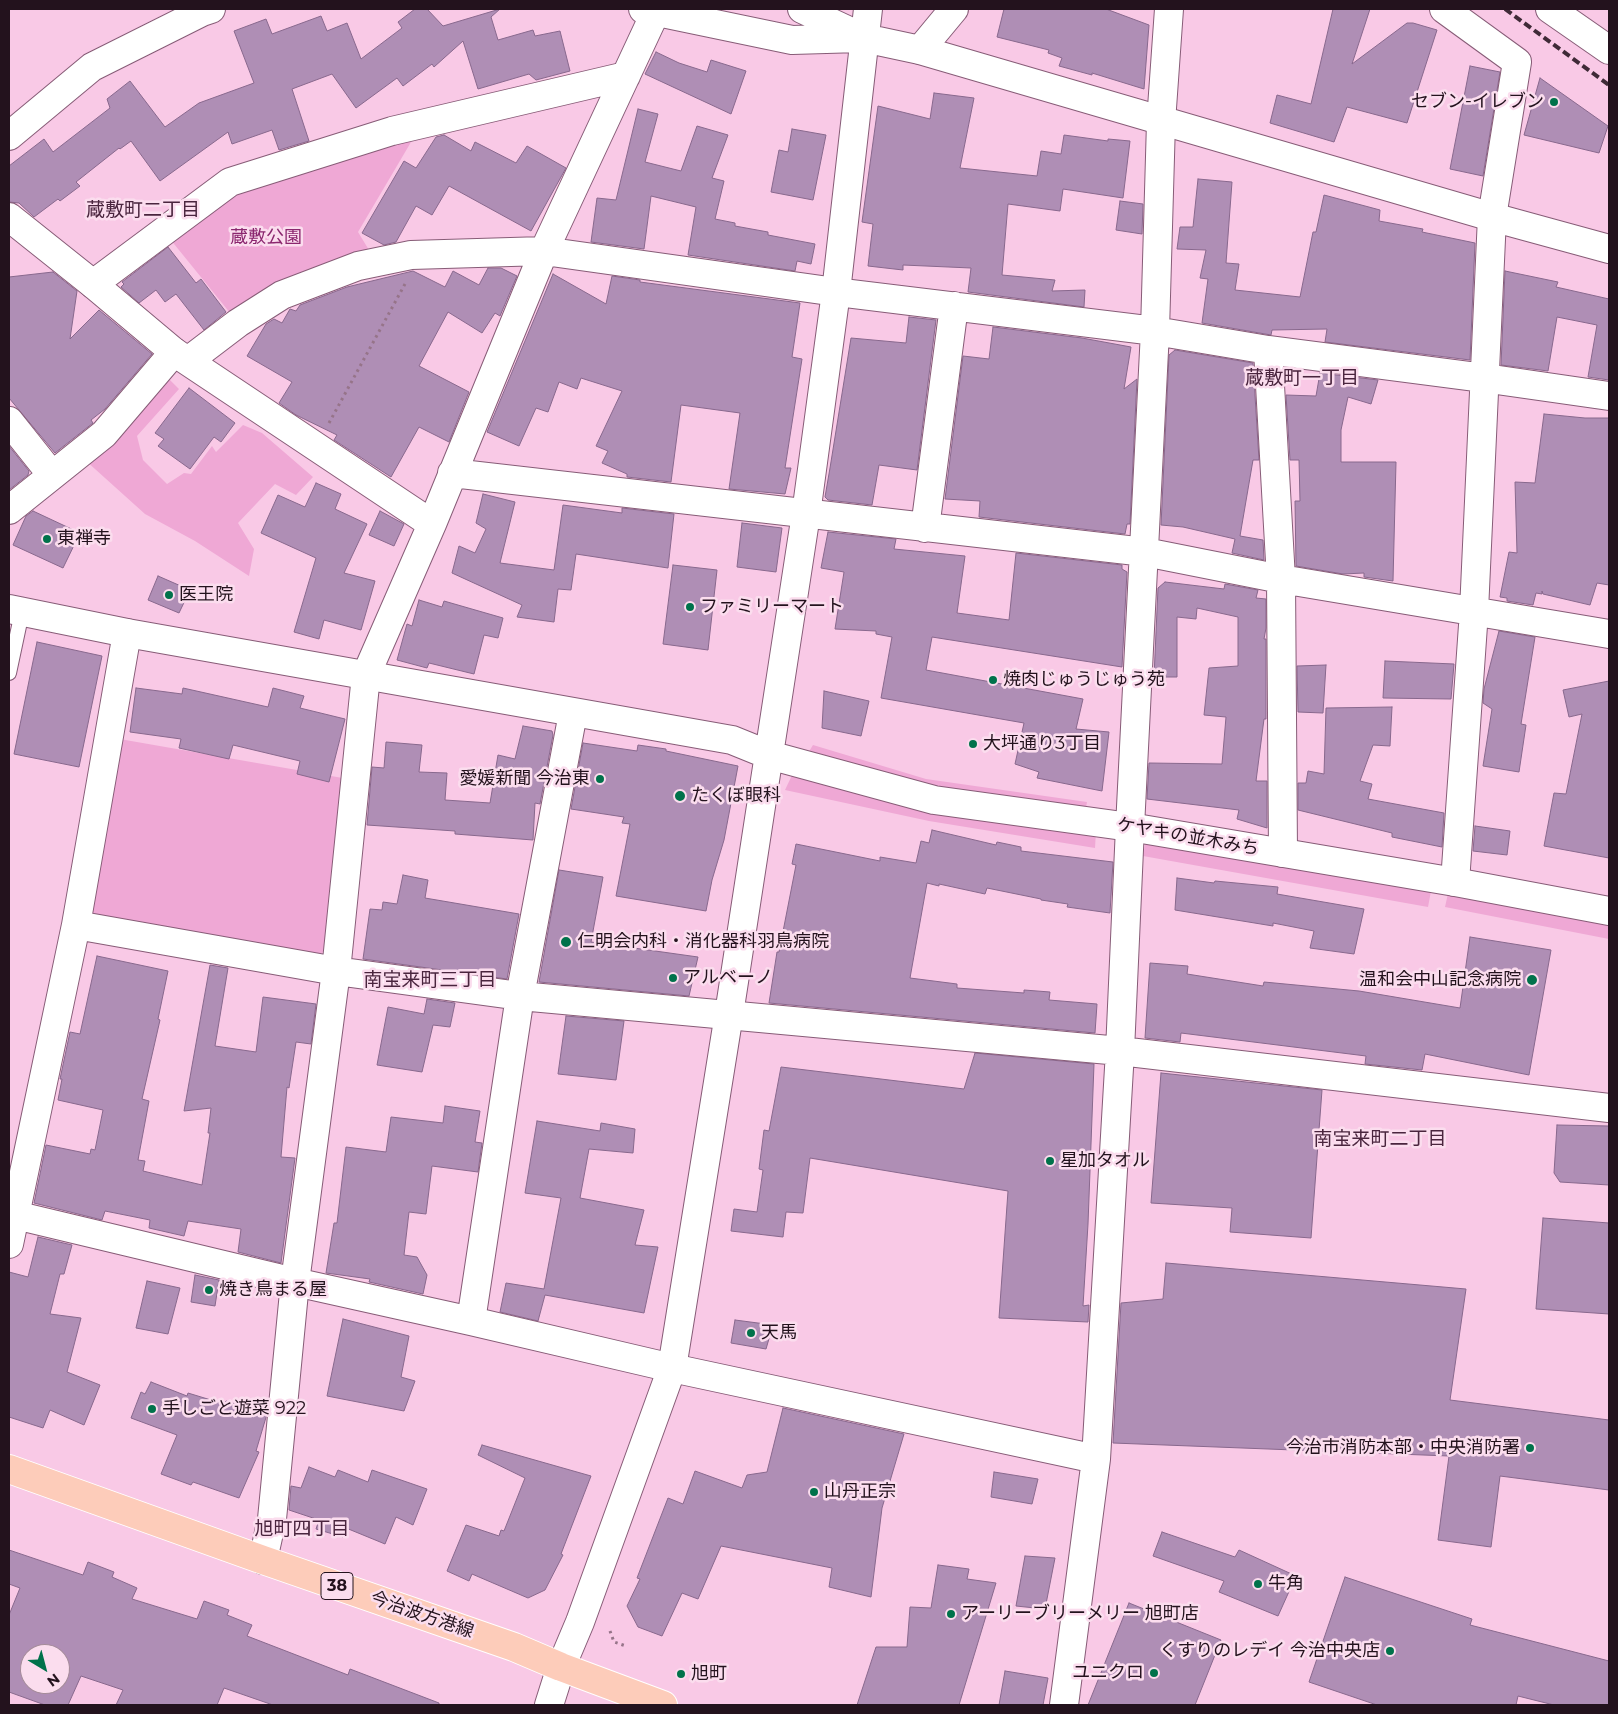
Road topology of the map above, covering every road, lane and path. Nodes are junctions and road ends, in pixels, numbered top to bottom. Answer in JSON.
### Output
{"nodes":[{"id":1,"x":211,"y":9,"type":"edge"},
{"id":2,"x":802,"y":9,"type":"edge"},
{"id":3,"x":868,"y":9,"type":"edge"},
{"id":4,"x":954,"y":9,"type":"edge"},
{"id":5,"x":1169,"y":9,"type":"edge"},
{"id":6,"x":1444,"y":9,"type":"edge"},
{"id":7,"x":1553,"y":9,"type":"edge"},
{"id":8,"x":652,"y":10,"type":"edge"},
{"id":9,"x":864,"y":38,"type":"junction"},
{"id":10,"x":920,"y":50,"type":"junction"},
{"id":11,"x":1609,"y":50,"type":"edge"},
{"id":12,"x":626,"y":76,"type":"junction"},
{"id":13,"x":1161,"y":122,"type":"junction"},
{"id":14,"x":9,"y":136,"type":"edge"},
{"id":15,"x":9,"y":217,"type":"edge"},
{"id":16,"x":1492,"y":218,"type":"junction"},
{"id":17,"x":1609,"y":248,"type":"edge"},
{"id":18,"x":544,"y":251,"type":"junction"},
{"id":19,"x":421,"y":255,"type":"junction"},
{"id":20,"x":93,"y":284,"type":"junction"},
{"id":21,"x":836,"y":292,"type":"junction"},
{"id":22,"x":954,"y":306,"type":"junction"},
{"id":23,"x":1155,"y":331,"type":"junction"},
{"id":24,"x":1268,"y":350,"type":"junction"},
{"id":25,"x":181,"y":356,"type":"junction"},
{"id":26,"x":1484,"y":378,"type":"junction"},
{"id":27,"x":1609,"y":396,"type":"edge"},
{"id":28,"x":9,"y":421,"type":"edge"},
{"id":29,"x":316,"y":446,"type":"junction"},
{"id":30,"x":452,"y":473,"type":"junction"},
{"id":31,"x":52,"y":475,"type":"junction"},
{"id":32,"x":9,"y":510,"type":"edge"},
{"id":33,"x":806,"y":514,"type":"junction"},
{"id":34,"x":432,"y":524,"type":"junction"},
{"id":35,"x":925,"y":528,"type":"junction"},
{"id":36,"x":1145,"y":552,"type":"junction"},
{"id":37,"x":1281,"y":579,"type":"junction"},
{"id":38,"x":16,"y":611,"type":"edge"},
{"id":39,"x":1474,"y":612,"type":"junction"},
{"id":40,"x":127,"y":633,"type":"junction"},
{"id":41,"x":1609,"y":634,"type":"edge"},
{"id":42,"x":9,"y":673,"type":"edge"},
{"id":43,"x":366,"y":675,"type":"junction"},
{"id":44,"x":573,"y":713,"type":"junction"},
{"id":45,"x":769,"y":755,"type":"junction"},
{"id":46,"x":1130,"y":826,"type":"junction"},
{"id":47,"x":1283,"y":853,"type":"junction"},
{"id":48,"x":1455,"y":882,"type":"junction"},
{"id":49,"x":1609,"y":911,"type":"edge"},
{"id":50,"x":76,"y":925,"type":"junction"},
{"id":51,"x":336,"y":971,"type":"junction"},
{"id":52,"x":520,"y":996,"type":"junction"},
{"id":53,"x":729,"y":1014,"type":"junction"},
{"id":54,"x":1120,"y":1051,"type":"junction"},
{"id":55,"x":1609,"y":1108,"type":"edge"},
{"id":56,"x":15,"y":1215,"type":"junction"},
{"id":57,"x":9,"y":1244,"type":"edge"},
{"id":58,"x":295,"y":1282,"type":"junction"},
{"id":59,"x":471,"y":1321,"type":"junction"},
{"id":60,"x":672,"y":1368,"type":"junction"},
{"id":61,"x":1096,"y":1459,"type":"junction"},
{"id":62,"x":9,"y":1469,"type":"edge"},
{"id":63,"x":263,"y":1560,"type":"junction"},
{"id":64,"x":610,"y":1631,"type":"dead end"},
{"id":65,"x":626,"y":1646,"type":"dead end"},
{"id":66,"x":561,"y":1667,"type":"junction"},
{"id":67,"x":549,"y":1705,"type":"edge"},
{"id":68,"x":663,"y":1705,"type":"edge"},
{"id":69,"x":1064,"y":1705,"type":"edge"}],
"edges":[{"from":1,"to":14,"type":"street"},
{"from":2,"to":9,"type":"street"},
{"from":3,"to":9,"type":"street"},
{"from":4,"to":10,"type":"street"},
{"from":5,"to":13,"type":"street"},
{"from":6,"to":16,"type":"street"},
{"from":7,"to":11,"type":"street"},
{"from":8,"to":9,"type":"street"},
{"from":8,"to":12,"type":"street"},
{"from":9,"to":10,"type":"street"},
{"from":9,"to":21,"type":"street"},
{"from":10,"to":13,"type":"street"},
{"from":12,"to":18,"type":"street"},
{"from":12,"to":20,"type":"street"},
{"from":13,"to":16,"type":"street"},
{"from":13,"to":23,"type":"street"},
{"from":15,"to":20,"type":"street"},
{"from":16,"to":17,"type":"street"},
{"from":16,"to":26,"type":"street"},
{"from":18,"to":19,"type":"street"},
{"from":18,"to":21,"type":"street"},
{"from":18,"to":30,"type":"street"},
{"from":19,"to":25,"type":"street"},
{"from":19,"to":29,"type":"path"},
{"from":20,"to":25,"type":"street"},
{"from":21,"to":22,"type":"street"},
{"from":21,"to":33,"type":"street"},
{"from":22,"to":23,"type":"street"},
{"from":22,"to":35,"type":"street"},
{"from":23,"to":24,"type":"street"},
{"from":23,"to":36,"type":"street"},
{"from":24,"to":26,"type":"street"},
{"from":24,"to":37,"type":"street"},
{"from":25,"to":29,"type":"street"},
{"from":25,"to":31,"type":"street"},
{"from":26,"to":27,"type":"street"},
{"from":26,"to":39,"type":"street"},
{"from":28,"to":31,"type":"street"},
{"from":29,"to":34,"type":"street"},
{"from":30,"to":33,"type":"street"},
{"from":30,"to":34,"type":"street"},
{"from":31,"to":32,"type":"street"},
{"from":33,"to":35,"type":"street"},
{"from":33,"to":45,"type":"street"},
{"from":34,"to":43,"type":"street"},
{"from":35,"to":36,"type":"street"},
{"from":36,"to":37,"type":"street"},
{"from":36,"to":46,"type":"street"},
{"from":37,"to":39,"type":"street"},
{"from":37,"to":47,"type":"street"},
{"from":38,"to":40,"type":"street","name":"ケヤキの並木みち"},
{"from":38,"to":42,"type":"lane"},
{"from":39,"to":41,"type":"street"},
{"from":39,"to":48,"type":"street"},
{"from":40,"to":43,"type":"street","name":"ケヤキの並木みち"},
{"from":40,"to":50,"type":"street"},
{"from":43,"to":44,"type":"street","name":"ケヤキの並木みち"},
{"from":43,"to":51,"type":"street"},
{"from":44,"to":45,"type":"street","name":"ケヤキの並木みち"},
{"from":44,"to":52,"type":"street"},
{"from":45,"to":46,"type":"street","name":"ケヤキの並木みち"},
{"from":45,"to":53,"type":"street"},
{"from":46,"to":47,"type":"street","name":"ケヤキの並木みち"},
{"from":46,"to":54,"type":"street"},
{"from":47,"to":48,"type":"street","name":"ケヤキの並木みち"},
{"from":48,"to":49,"type":"street","name":"ケヤキの並木みち"},
{"from":50,"to":51,"type":"street"},
{"from":50,"to":56,"type":"street"},
{"from":51,"to":52,"type":"street"},
{"from":51,"to":58,"type":"street"},
{"from":52,"to":53,"type":"street"},
{"from":52,"to":59,"type":"street"},
{"from":53,"to":54,"type":"street"},
{"from":53,"to":60,"type":"street"},
{"from":54,"to":55,"type":"street"},
{"from":54,"to":61,"type":"street"},
{"from":56,"to":57,"type":"street"},
{"from":56,"to":58,"type":"street"},
{"from":58,"to":59,"type":"street"},
{"from":58,"to":63,"type":"street"},
{"from":59,"to":60,"type":"street"},
{"from":60,"to":61,"type":"street"},
{"from":60,"to":66,"type":"street"},
{"from":61,"to":69,"type":"street"},
{"from":62,"to":63,"type":"main road","name":"今治波方港線","number":"38"},
{"from":63,"to":66,"type":"main road","name":"今治波方港線","number":"38"},
{"from":64,"to":65,"type":"path"},
{"from":66,"to":67,"type":"street"},
{"from":66,"to":68,"type":"main road","name":"今治波方港線","number":"38"}]}
